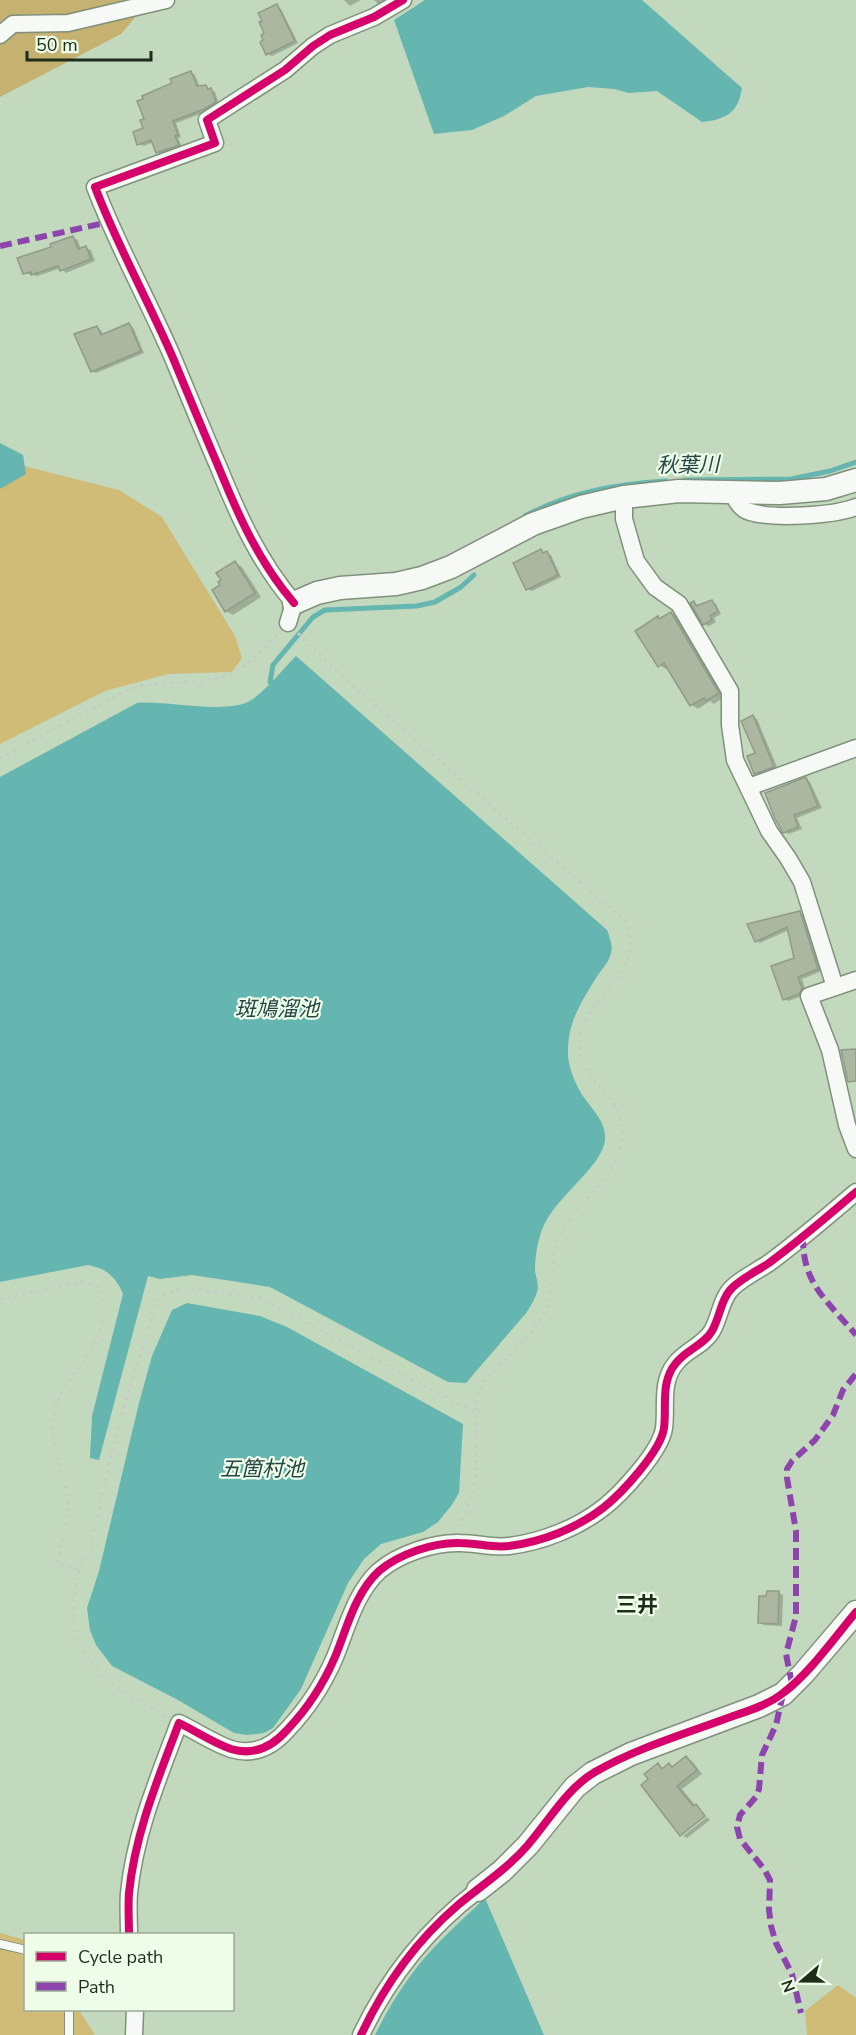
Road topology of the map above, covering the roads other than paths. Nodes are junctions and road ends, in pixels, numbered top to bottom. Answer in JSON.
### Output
{"nodes":[{"id":1,"x":166,"y":0,"type":"edge"},
{"id":2,"x":403,"y":0,"type":"edge"},
{"id":3,"x":0,"y":35,"type":"edge"},
{"id":4,"x":856,"y":480,"type":"edge"},
{"id":5,"x":733,"y":492,"type":"junction"},
{"id":6,"x":624,"y":497,"type":"junction"},
{"id":7,"x":855,"y":509,"type":"edge"},
{"id":8,"x":291,"y":613,"type":"joint"},
{"id":9,"x":856,"y":748,"type":"edge"},
{"id":10,"x":749,"y":787,"type":"junction"},
{"id":11,"x":856,"y":980,"type":"edge"},
{"id":12,"x":835,"y":987,"type":"junction"},
{"id":13,"x":856,"y":1149,"type":"edge"},
{"id":14,"x":856,"y":1192,"type":"edge"},
{"id":15,"x":856,"y":1612,"type":"edge"},
{"id":16,"x":478,"y":1890,"type":"joint"},
{"id":17,"x":129,"y":1933,"type":"edge"},
{"id":18,"x":0,"y":1944,"type":"edge"},
{"id":19,"x":24,"y":1950,"type":"edge"},
{"id":20,"x":69,"y":2011,"type":"edge"},
{"id":21,"x":135,"y":2011,"type":"edge"},
{"id":22,"x":69,"y":2035,"type":"edge"},
{"id":23,"x":134,"y":2035,"type":"edge"},
{"id":24,"x":361,"y":2035,"type":"edge"}],
"edges":[{"from":1,"to":3,"type":"street"},
{"from":2,"to":8,"type":"street"},
{"from":4,"to":5,"type":"street"},
{"from":5,"to":6,"type":"street"},
{"from":5,"to":7,"type":"street"},
{"from":6,"to":8,"type":"street"},
{"from":6,"to":10,"type":"street"},
{"from":9,"to":10,"type":"street"},
{"from":10,"to":12,"type":"street"},
{"from":11,"to":12,"type":"street"},
{"from":12,"to":13,"type":"street"},
{"from":14,"to":17,"type":"street"},
{"from":15,"to":16,"type":"street"},
{"from":16,"to":24,"type":"street"},
{"from":18,"to":19,"type":"lane"},
{"from":20,"to":22,"type":"lane"},
{"from":21,"to":23,"type":"street"}]}
